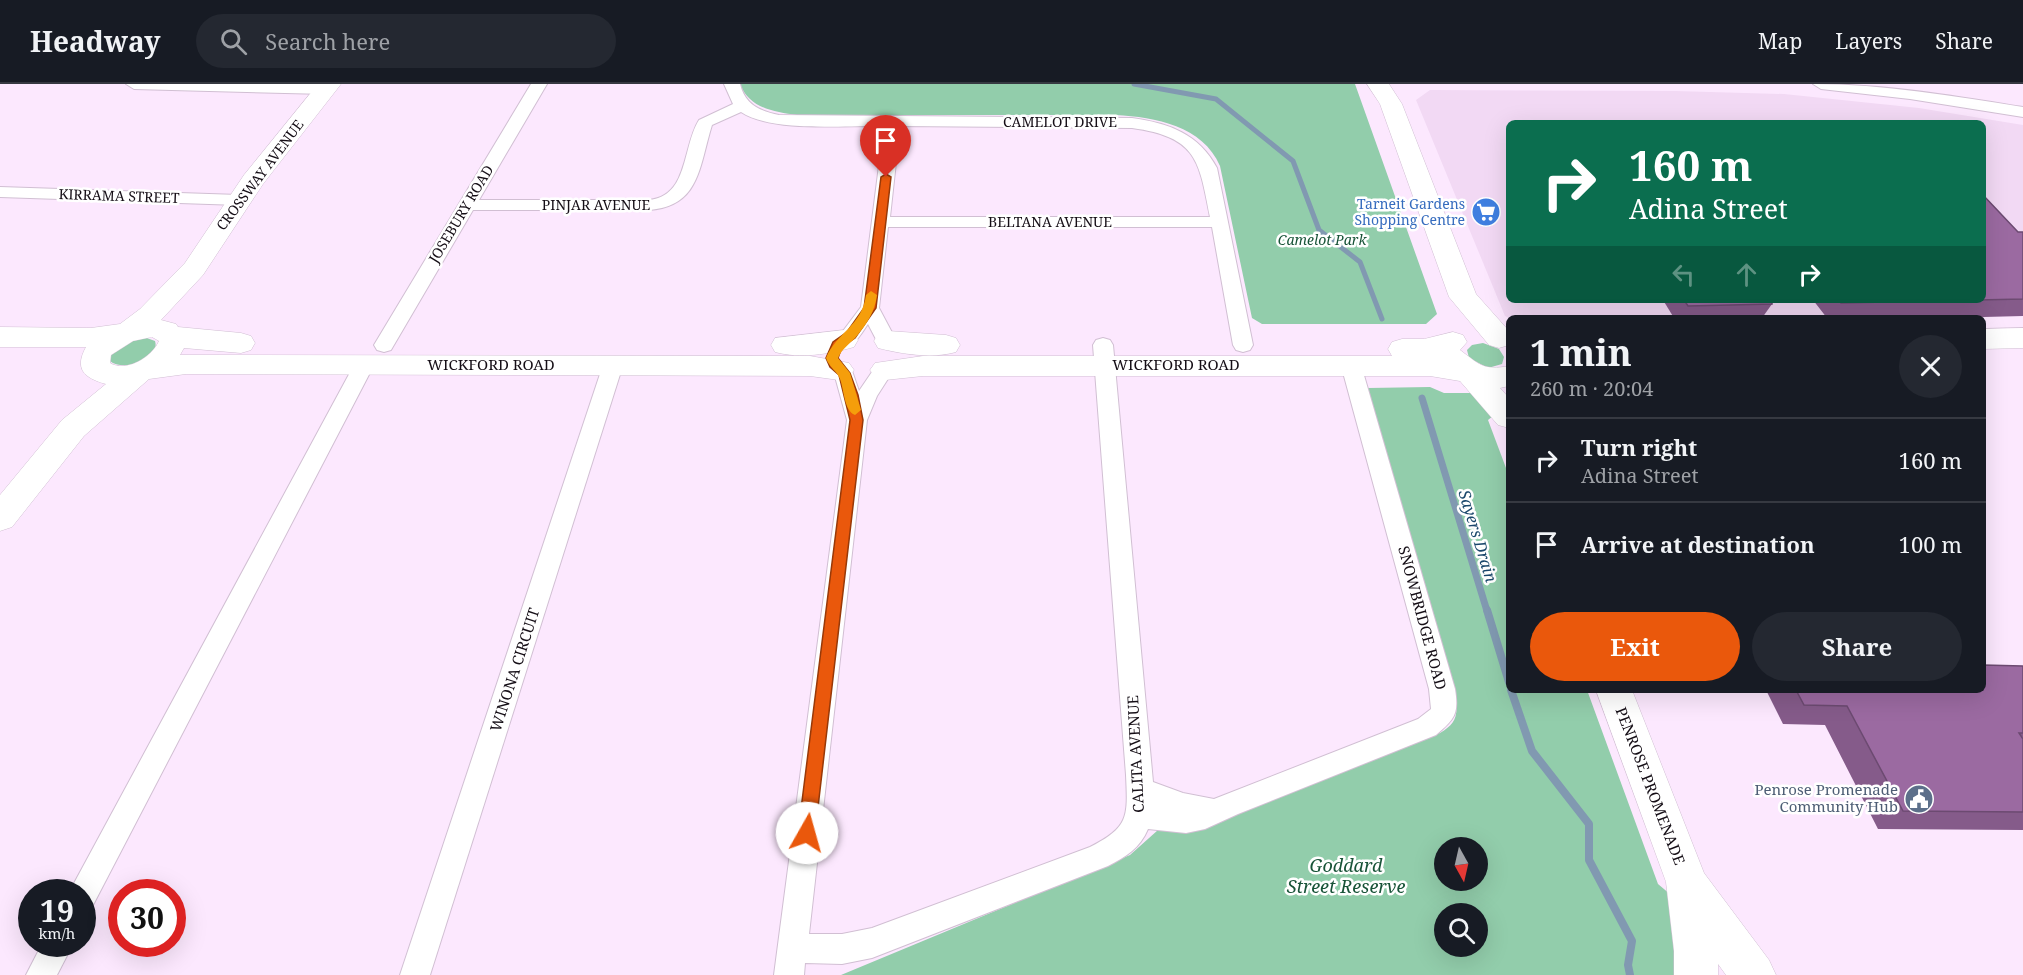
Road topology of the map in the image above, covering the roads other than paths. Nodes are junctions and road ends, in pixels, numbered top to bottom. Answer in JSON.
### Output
{"nodes":[{"id":1,"x":134,"y":84,"type":"edge"},
{"id":2,"x":539,"y":84,"type":"edge"},
{"id":3,"x":732,"y":84,"type":"edge"},
{"id":4,"x":1821,"y":84,"type":"edge"},
{"id":5,"x":328,"y":87,"type":"edge"},
{"id":6,"x":1389,"y":91,"type":"edge"},
{"id":7,"x":741,"y":106,"type":"junction"},
{"id":8,"x":2023,"y":112,"type":"edge"},
{"id":9,"x":892,"y":123,"type":"junction"},
{"id":10,"x":0,"y":192,"type":"edge"},
{"id":11,"x":239,"y":200,"type":"junction"},
{"id":12,"x":467,"y":205,"type":"junction"},
{"id":13,"x":880,"y":222,"type":"junction"},
{"id":14,"x":1219,"y":222,"type":"junction"},
{"id":15,"x":194,"y":269,"type":"junction"},
{"id":16,"x":1463,"y":297,"type":"junction"},
{"id":17,"x":870,"y":308,"type":"junction"},
{"id":18,"x":126,"y":333,"type":"junction"},
{"id":19,"x":170,"y":335,"type":"junction"},
{"id":20,"x":0,"y":337,"type":"edge"},
{"id":21,"x":2023,"y":338,"type":"edge"},
{"id":22,"x":1986,"y":339,"type":"edge"},
{"id":23,"x":845,"y":340,"type":"junction"},
{"id":24,"x":887,"y":340,"type":"junction"},
{"id":25,"x":1456,"y":340,"type":"junction"},
{"id":26,"x":1504,"y":340,"type":"edge"},
{"id":27,"x":1243,"y":345,"type":"junction"},
{"id":28,"x":374,"y":355,"type":"junction"},
{"id":29,"x":616,"y":355,"type":"junction"},
{"id":30,"x":1105,"y":355,"type":"junction"},
{"id":31,"x":0,"y":357,"type":"edge"},
{"id":32,"x":1352,"y":365,"type":"junction"},
{"id":33,"x":97,"y":368,"type":"junction"},
{"id":34,"x":142,"y":370,"type":"junction"},
{"id":35,"x":884,"y":370,"type":"junction"},
{"id":36,"x":842,"y":372,"type":"junction"},
{"id":37,"x":1469,"y":373,"type":"junction"},
{"id":38,"x":1506,"y":376,"type":"edge"},
{"id":39,"x":1506,"y":414,"type":"edge"},
{"id":40,"x":856,"y":420,"type":"junction"},
{"id":41,"x":73,"y":428,"type":"junction"},
{"id":42,"x":0,"y":518,"type":"edge"},
{"id":43,"x":1615,"y":693,"type":"edge"},
{"id":44,"x":1140,"y":789,"type":"junction"},
{"id":45,"x":1228,"y":805,"type":"junction"},
{"id":46,"x":1140,"y":815,"type":"junction"},
{"id":47,"x":92,"y":879,"type":"edge"},
{"id":48,"x":1687,"y":882,"type":"junction"},
{"id":49,"x":793,"y":948,"type":"junction"},
{"id":50,"x":51,"y":957,"type":"edge"},
{"id":51,"x":41,"y":975,"type":"edge"},
{"id":52,"x":415,"y":975,"type":"edge"},
{"id":53,"x":789,"y":975,"type":"edge"},
{"id":54,"x":1698,"y":975,"type":"edge"},
{"id":55,"x":1752,"y":975,"type":"edge"}],
"edges":[{"from":1,"to":5,"type":"street"},
{"from":2,"to":12,"type":"street","name":"JOSEBURY ROAD"},
{"from":3,"to":7,"type":"street"},
{"from":4,"to":8,"type":"street"},
{"from":5,"to":11,"type":"street","name":"CROSSWAY AVENUE"},
{"from":6,"to":16,"type":"street"},
{"from":7,"to":9,"type":"street","name":"CAMELOT DRIVE"},
{"from":7,"to":12,"type":"street","name":"PINJAR AVENUE"},
{"from":9,"to":13,"type":"street"},
{"from":9,"to":14,"type":"street","name":"CAMELOT DRIVE"},
{"from":10,"to":11,"type":"street","name":"KIRRAMA STREET"},
{"from":11,"to":15,"type":"street","name":"CROSSWAY AVENUE"},
{"from":12,"to":28,"type":"street","name":"JOSEBURY ROAD"},
{"from":13,"to":14,"type":"street","name":"BELTANA AVENUE"},
{"from":13,"to":17,"type":"street"},
{"from":14,"to":27,"type":"street","name":"CAMELOT DRIVE"},
{"from":15,"to":18,"type":"street","name":"CROSSWAY AVENUE"},
{"from":15,"to":19,"type":"street","name":"CROSSWAY AVENUE"},
{"from":16,"to":25,"type":"street"},
{"from":16,"to":26,"type":"street"},
{"from":17,"to":23,"type":"street"},
{"from":17,"to":24,"type":"street"},
{"from":18,"to":19,"type":"street","name":"WICKFORD ROAD"},
{"from":18,"to":20,"type":"street","name":"WICKFORD ROAD"},
{"from":18,"to":33,"type":"street","name":"CROSSWAY AVENUE"},
{"from":19,"to":28,"type":"street","name":"WICKFORD ROAD"},
{"from":19,"to":34,"type":"street","name":"CROSSWAY AVENUE"},
{"from":21,"to":22,"type":"street"},
{"from":23,"to":24,"type":"street"},
{"from":23,"to":29,"type":"street","name":"WICKFORD ROAD"},
{"from":23,"to":36,"type":"street"},
{"from":24,"to":30,"type":"street","name":"WICKFORD ROAD"},
{"from":24,"to":35,"type":"street"},
{"from":25,"to":26,"type":"street","name":"WICKFORD ROAD"},
{"from":25,"to":27,"type":"street","name":"WICKFORD ROAD"},
{"from":25,"to":37,"type":"street"},
{"from":27,"to":30,"type":"street","name":"WICKFORD ROAD"},
{"from":28,"to":29,"type":"street","name":"WICKFORD ROAD"},
{"from":28,"to":34,"type":"street","name":"WICKFORD ROAD"},
{"from":28,"to":47,"type":"street"},
{"from":29,"to":36,"type":"street","name":"WICKFORD ROAD"},
{"from":29,"to":52,"type":"street","name":"WINONA CIRCUIT"},
{"from":30,"to":32,"type":"street","name":"WICKFORD ROAD"},
{"from":30,"to":35,"type":"street","name":"WICKFORD ROAD"},
{"from":30,"to":44,"type":"street","name":"CALITA AVENUE"},
{"from":31,"to":33,"type":"street","name":"WICKFORD ROAD"},
{"from":32,"to":37,"type":"street","name":"WICKFORD ROAD"},
{"from":32,"to":45,"type":"street","name":"SNOWBRIDGE ROAD"},
{"from":33,"to":34,"type":"street","name":"WICKFORD ROAD"},
{"from":33,"to":41,"type":"street"},
{"from":34,"to":41,"type":"street"},
{"from":35,"to":36,"type":"street"},
{"from":35,"to":40,"type":"street"},
{"from":36,"to":40,"type":"street"},
{"from":37,"to":38,"type":"street","name":"WICKFORD ROAD"},
{"from":37,"to":39,"type":"street"},
{"from":40,"to":49,"type":"street"},
{"from":41,"to":42,"type":"street"},
{"from":43,"to":48,"type":"street","name":"PENROSE PROMENADE"},
{"from":44,"to":45,"type":"street","name":"SNOWBRIDGE ROAD"},
{"from":44,"to":46,"type":"street","name":"CALITA AVENUE"},
{"from":45,"to":46,"type":"street","name":"SNOWBRIDGE ROAD"},
{"from":46,"to":49,"type":"street","name":"CALITA AVENUE"},
{"from":48,"to":54,"type":"street","name":"PENROSE PROMENADE"},
{"from":48,"to":55,"type":"street","name":"PENROSE PROMENADE"},
{"from":49,"to":53,"type":"street"},
{"from":50,"to":51,"type":"street"},
{"from":54,"to":55,"type":"street"}]}
